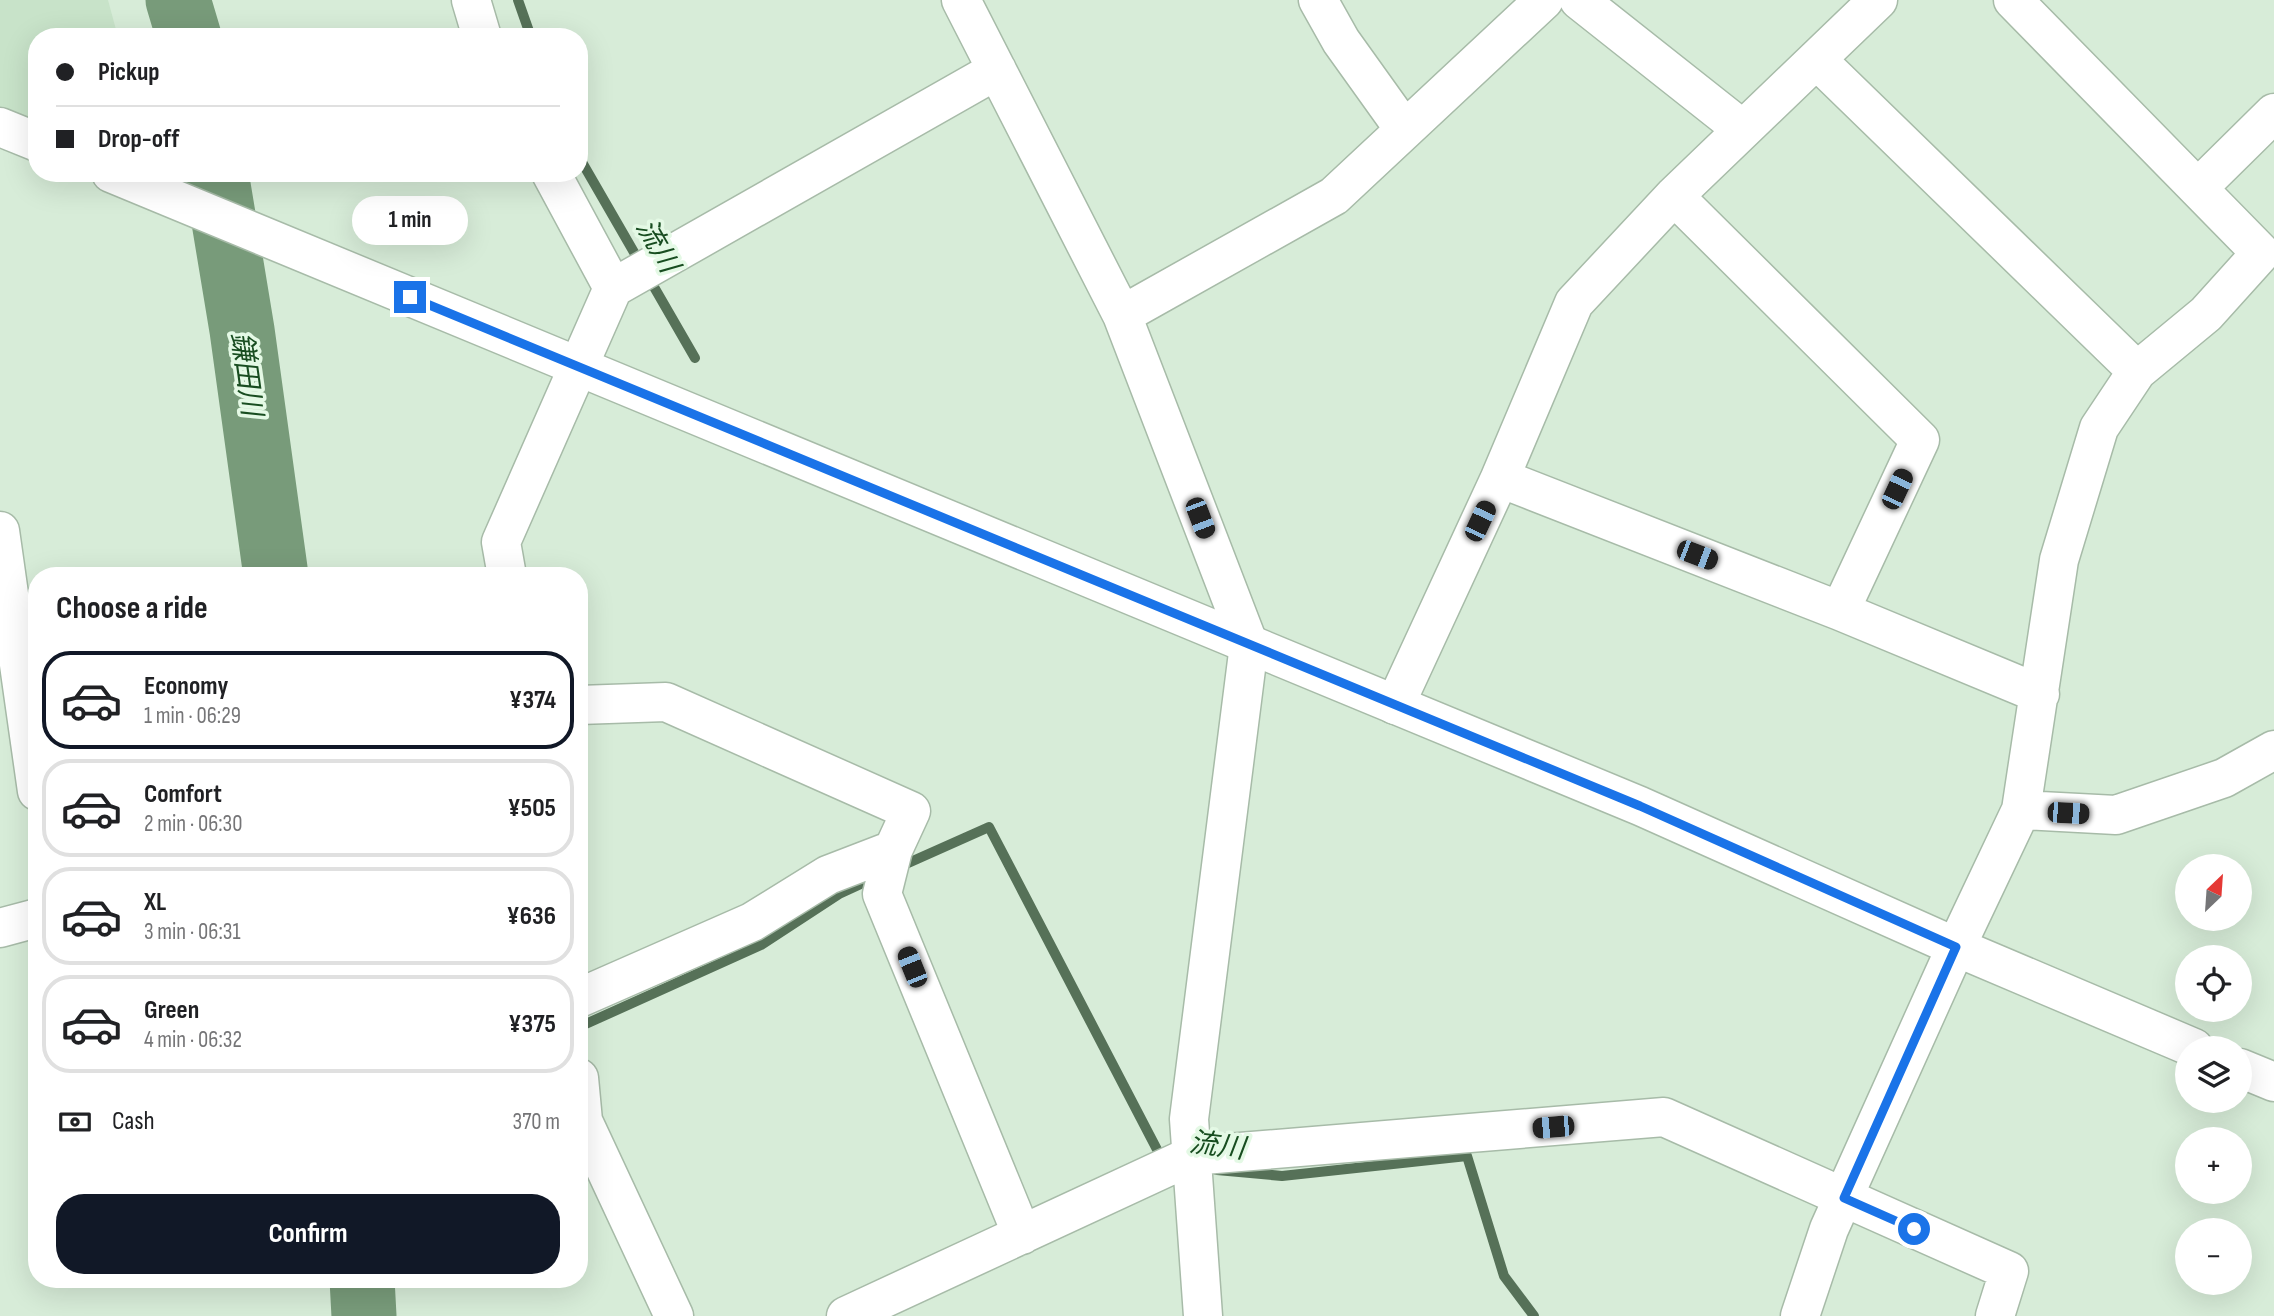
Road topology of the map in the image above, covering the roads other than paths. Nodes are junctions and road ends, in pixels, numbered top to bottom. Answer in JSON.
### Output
{"nodes":[{"id":1,"x":471,"y":0,"type":"edge"},
{"id":2,"x":961,"y":0,"type":"edge"},
{"id":3,"x":1318,"y":0,"type":"edge"},
{"id":4,"x":1544,"y":0,"type":"edge"},
{"id":5,"x":1579,"y":0,"type":"edge"},
{"id":6,"x":1878,"y":0,"type":"edge"},
{"id":7,"x":2013,"y":0,"type":"edge"},
{"id":8,"x":479,"y":28,"type":"edge"},
{"id":9,"x":1817,"y":60,"type":"junction"},
{"id":10,"x":997,"y":70,"type":"junction"},
{"id":11,"x":2274,"y":113,"type":"edge"},
{"id":12,"x":0,"y":127,"type":"edge"},
{"id":13,"x":1404,"y":129,"type":"junction"},
{"id":14,"x":1742,"y":129,"type":"junction"},
{"id":15,"x":28,"y":138,"type":"edge"},
{"id":16,"x":134,"y":182,"type":"edge"},
{"id":17,"x":556,"y":182,"type":"edge"},
{"id":18,"x":2198,"y":188,"type":"junction"},
{"id":19,"x":1674,"y":196,"type":"junction"},
{"id":20,"x":613,"y":288,"type":"junction"},
{"id":21,"x":1122,"y":315,"type":"junction"},
{"id":22,"x":578,"y":368,"type":"junction"},
{"id":23,"x":2137,"y":371,"type":"junction"},
{"id":24,"x":1500,"y":478,"type":"junction"},
{"id":25,"x":0,"y":531,"type":"edge"},
{"id":26,"x":506,"y":567,"type":"edge"},
{"id":27,"x":1840,"y":611,"type":"junction"},
{"id":28,"x":1250,"y":645,"type":"junction"},
{"id":29,"x":2040,"y":694,"type":"junction"},
{"id":30,"x":588,"y":705,"type":"edge"},
{"id":31,"x":1395,"y":705,"type":"junction"},
{"id":32,"x":28,"y":728,"type":"edge"},
{"id":33,"x":2274,"y":750,"type":"edge"},
{"id":34,"x":2021,"y":810,"type":"junction"},
{"id":35,"x":893,"y":850,"type":"junction"},
{"id":36,"x":28,"y":920,"type":"edge"},
{"id":37,"x":0,"y":928,"type":"edge"},
{"id":38,"x":1956,"y":947,"type":"junction"},
{"id":39,"x":588,"y":994,"type":"edge"},
{"id":40,"x":2175,"y":1040,"type":"edge"},
{"id":41,"x":2252,"y":1073,"type":"edge"},
{"id":42,"x":2274,"y":1082,"type":"edge"},
{"id":43,"x":588,"y":1132,"type":"edge"},
{"id":44,"x":1191,"y":1156,"type":"junction"},
{"id":45,"x":1844,"y":1198,"type":"junction"},
{"id":46,"x":1022,"y":1235,"type":"junction"},
{"id":47,"x":674,"y":1316,"type":"edge"},
{"id":48,"x":846,"y":1316,"type":"edge"},
{"id":49,"x":1203,"y":1316,"type":"edge"},
{"id":50,"x":1800,"y":1316,"type":"edge"},
{"id":51,"x":1995,"y":1316,"type":"edge"}],
"edges":[{"from":1,"to":8,"type":"street"},
{"from":2,"to":10,"type":"street"},
{"from":3,"to":13,"type":"street"},
{"from":4,"to":13,"type":"street"},
{"from":5,"to":14,"type":"street"},
{"from":6,"to":9,"type":"street"},
{"from":7,"to":18,"type":"street"},
{"from":9,"to":14,"type":"street"},
{"from":9,"to":23,"type":"street"},
{"from":10,"to":20,"type":"street"},
{"from":10,"to":21,"type":"street"},
{"from":11,"to":18,"type":"street"},
{"from":12,"to":15,"type":"street"},
{"from":13,"to":21,"type":"street"},
{"from":14,"to":19,"type":"street"},
{"from":16,"to":22,"type":"street"},
{"from":17,"to":20,"type":"street"},
{"from":18,"to":23,"type":"street"},
{"from":19,"to":24,"type":"street"},
{"from":19,"to":27,"type":"street"},
{"from":20,"to":22,"type":"street"},
{"from":21,"to":28,"type":"street"},
{"from":22,"to":26,"type":"street"},
{"from":22,"to":28,"type":"street"},
{"from":23,"to":29,"type":"street"},
{"from":24,"to":27,"type":"street"},
{"from":24,"to":31,"type":"street"},
{"from":25,"to":32,"type":"street"},
{"from":27,"to":29,"type":"street"},
{"from":28,"to":31,"type":"street"},
{"from":28,"to":44,"type":"street"},
{"from":29,"to":34,"type":"street"},
{"from":30,"to":35,"type":"street"},
{"from":31,"to":38,"type":"street"},
{"from":33,"to":34,"type":"street"},
{"from":34,"to":38,"type":"street"},
{"from":35,"to":39,"type":"street"},
{"from":35,"to":46,"type":"street"},
{"from":36,"to":37,"type":"street"},
{"from":38,"to":40,"type":"street"},
{"from":38,"to":45,"type":"street"},
{"from":41,"to":42,"type":"street"},
{"from":43,"to":47,"type":"street"},
{"from":44,"to":45,"type":"street"},
{"from":44,"to":46,"type":"street"},
{"from":44,"to":49,"type":"street"},
{"from":45,"to":50,"type":"street"},
{"from":45,"to":51,"type":"street"},
{"from":46,"to":48,"type":"street"}]}
